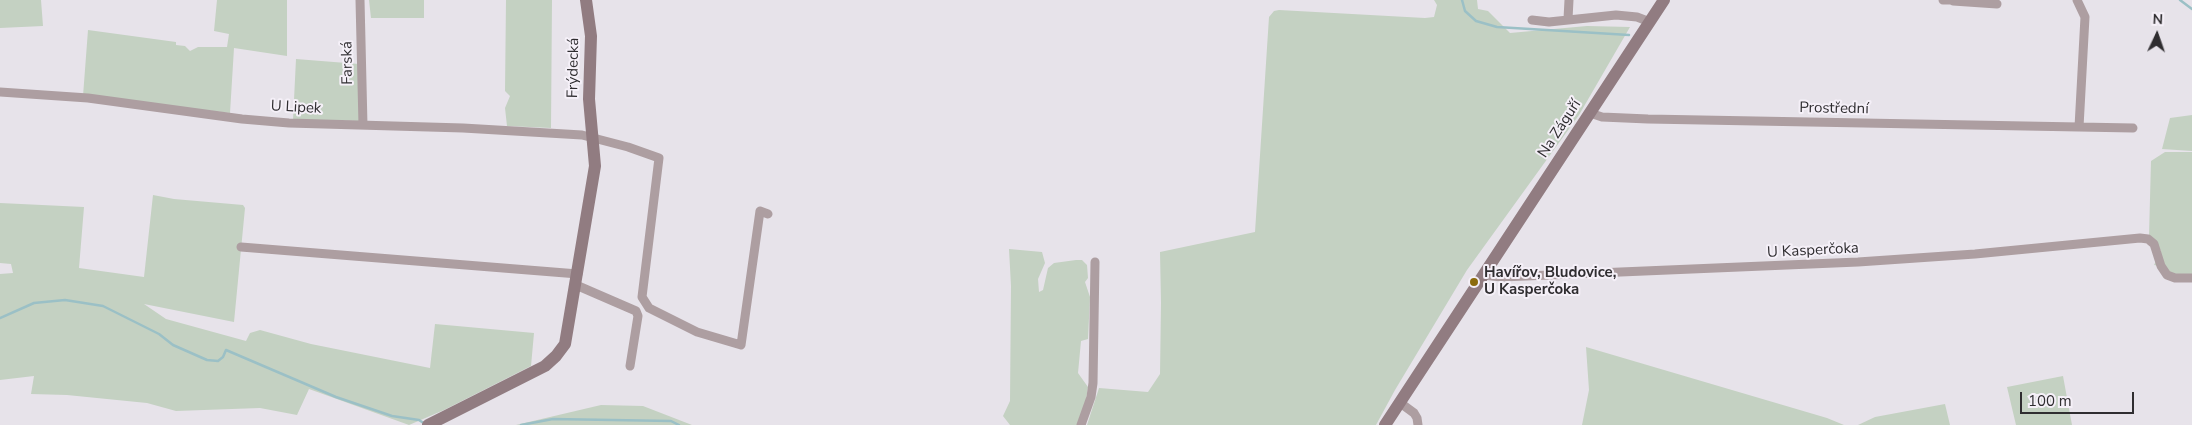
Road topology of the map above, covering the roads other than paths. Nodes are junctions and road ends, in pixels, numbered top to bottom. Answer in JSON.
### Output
{"nodes":[{"id":1,"x":360,"y":0,"type":"edge"},
{"id":2,"x":586,"y":0,"type":"edge"},
{"id":3,"x":1569,"y":0,"type":"edge"},
{"id":4,"x":1664,"y":0,"type":"edge"},
{"id":5,"x":1943,"y":0,"type":"edge"},
{"id":6,"x":1953,"y":0,"type":"edge"},
{"id":7,"x":2077,"y":0,"type":"edge"},
{"id":8,"x":1997,"y":4,"type":"dead end"},
{"id":9,"x":1568,"y":19,"type":"junction"},
{"id":10,"x":1532,"y":20,"type":"dead end"},
{"id":11,"x":1650,"y":22,"type":"junction"},
{"id":12,"x":0,"y":92,"type":"edge"},
{"id":13,"x":1590,"y":112,"type":"junction"},
{"id":14,"x":363,"y":125,"type":"junction"},
{"id":15,"x":2079,"y":127,"type":"junction"},
{"id":16,"x":2133,"y":128,"type":"dead end"},
{"id":17,"x":593,"y":137,"type":"junction"},
{"id":18,"x":761,"y":211,"type":"dead end"},
{"id":19,"x":240,"y":247,"type":"dead end"},
{"id":20,"x":1095,"y":262,"type":"dead end"},
{"id":21,"x":1483,"y":275,"type":"junction"},
{"id":22,"x":2192,"y":278,"type":"edge"},
{"id":23,"x":577,"y":280,"type":"junction"},
{"id":24,"x":630,"y":366,"type":"dead end"},
{"id":25,"x":1399,"y":402,"type":"junction"},
{"id":26,"x":431,"y":423,"type":"edge"},
{"id":27,"x":1081,"y":425,"type":"edge"},
{"id":28,"x":1385,"y":425,"type":"edge"},
{"id":29,"x":1418,"y":425,"type":"edge"}],
"edges":[{"from":1,"to":14,"type":"street","name":"Farská"},
{"from":2,"to":17,"type":"street","name":"Frýdecká"},
{"from":3,"to":9,"type":"street"},
{"from":4,"to":11,"type":"street","name":"Na Záguří"},
{"from":5,"to":6,"type":"street"},
{"from":6,"to":8,"type":"street"},
{"from":7,"to":15,"type":"street"},
{"from":9,"to":10,"type":"street"},
{"from":9,"to":11,"type":"street"},
{"from":11,"to":13,"type":"street","name":"Na Záguří"},
{"from":12,"to":14,"type":"street","name":"U Lipek"},
{"from":13,"to":15,"type":"street","name":"Prostřední"},
{"from":13,"to":21,"type":"street","name":"Na Záguří"},
{"from":14,"to":17,"type":"street","name":"U Lipek"},
{"from":15,"to":16,"type":"street","name":"Prostřední"},
{"from":17,"to":18,"type":"street","name":"U Lipek"},
{"from":17,"to":23,"type":"street","name":"Frýdecká"},
{"from":19,"to":23,"type":"street"},
{"from":20,"to":27,"type":"street"},
{"from":21,"to":22,"type":"street","name":"U Kasperčoka"},
{"from":21,"to":25,"type":"street","name":"Na Záguří"},
{"from":23,"to":24,"type":"street"},
{"from":23,"to":26,"type":"street","name":"Frýdecká"},
{"from":25,"to":28,"type":"street","name":"Na Záguří"},
{"from":25,"to":29,"type":"street"}]}
